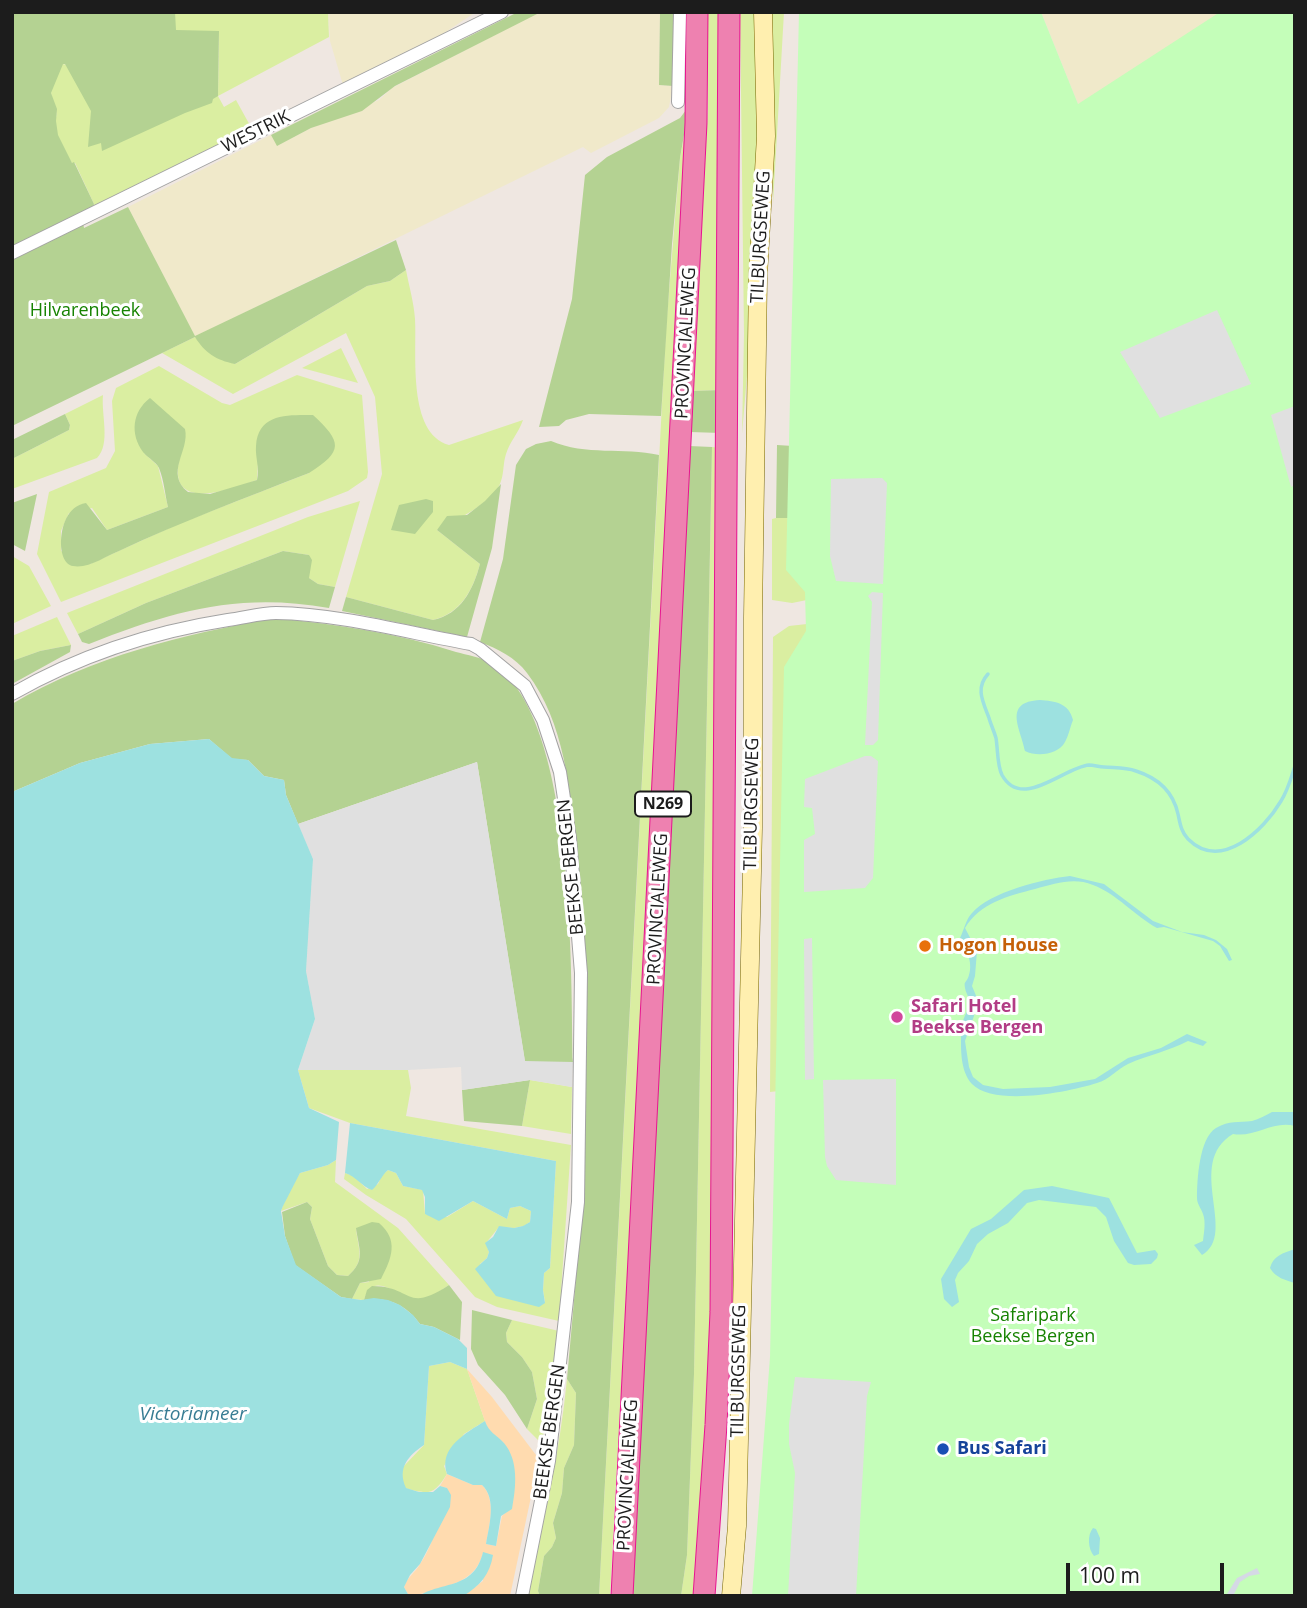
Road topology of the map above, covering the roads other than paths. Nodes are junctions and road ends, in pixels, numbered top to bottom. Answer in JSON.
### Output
{"nodes":[{"id":1,"x":502,"y":12,"type":"edge"},
{"id":2,"x":680,"y":12,"type":"edge"},
{"id":3,"x":697,"y":12,"type":"edge"},
{"id":4,"x":729,"y":12,"type":"edge"},
{"id":5,"x":763,"y":12,"type":"edge"},
{"id":6,"x":678,"y":102,"type":"dead end"},
{"id":7,"x":12,"y":253,"type":"edge"},
{"id":8,"x":12,"y":694,"type":"edge"},
{"id":9,"x":522,"y":1596,"type":"edge"},
{"id":10,"x":622,"y":1596,"type":"edge"},
{"id":11,"x":704,"y":1596,"type":"edge"},
{"id":12,"x":731,"y":1596,"type":"edge"}],
"edges":[{"from":1,"to":7,"type":"street","name":"WESTRIK"},
{"from":2,"to":6,"type":"street"},
{"from":3,"to":10,"type":"highway","name":"PROVINCIALEWEG","number":"N269"},
{"from":4,"to":11,"type":"highway"},
{"from":5,"to":12,"type":"street","name":"TILBURGSEWEG"},
{"from":8,"to":9,"type":"street","name":"BEEKSE BERGEN"}]}
